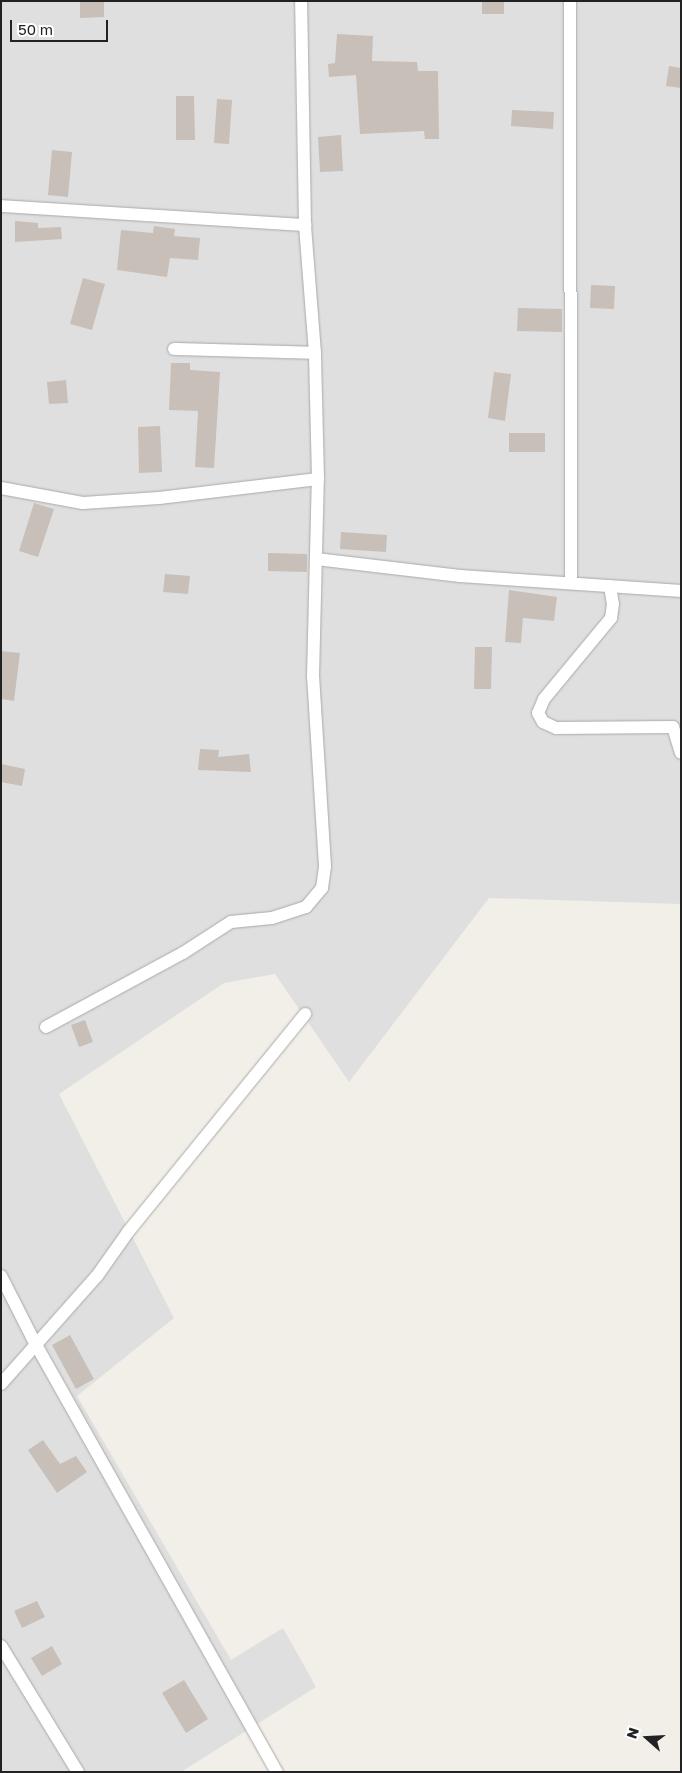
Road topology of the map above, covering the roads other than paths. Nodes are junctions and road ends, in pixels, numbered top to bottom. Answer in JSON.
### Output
{"nodes":[{"id":1,"x":301,"y":1,"type":"edge"},
{"id":2,"x":570,"y":1,"type":"edge"},
{"id":3,"x":1,"y":206,"type":"edge"},
{"id":4,"x":305,"y":225,"type":"junction"},
{"id":5,"x":174,"y":350,"type":"dead end"},
{"id":6,"x":315,"y":353,"type":"junction"},
{"id":7,"x":318,"y":479,"type":"junction"},
{"id":8,"x":1,"y":488,"type":"edge"},
{"id":9,"x":316,"y":559,"type":"junction"},
{"id":10,"x":571,"y":583,"type":"junction"},
{"id":11,"x":610,"y":586,"type":"junction"},
{"id":12,"x":681,"y":590,"type":"edge"},
{"id":13,"x":677,"y":727,"type":"edge"},
{"id":14,"x":681,"y":753,"type":"edge"},
{"id":15,"x":305,"y":1014,"type":"dead end"},
{"id":16,"x":46,"y":1027,"type":"dead end"},
{"id":17,"x":1,"y":1276,"type":"edge"},
{"id":18,"x":35,"y":1343,"type":"junction"},
{"id":19,"x":1,"y":1384,"type":"edge"},
{"id":20,"x":1,"y":1646,"type":"edge"},
{"id":21,"x":78,"y":1772,"type":"edge"},
{"id":22,"x":277,"y":1772,"type":"edge"}],
"edges":[{"from":1,"to":4,"type":"street"},
{"from":2,"to":10,"type":"street"},
{"from":3,"to":4,"type":"street"},
{"from":4,"to":6,"type":"street"},
{"from":5,"to":6,"type":"street"},
{"from":6,"to":7,"type":"street"},
{"from":7,"to":8,"type":"street"},
{"from":7,"to":9,"type":"street"},
{"from":9,"to":10,"type":"street"},
{"from":9,"to":16,"type":"street"},
{"from":10,"to":11,"type":"street"},
{"from":11,"to":12,"type":"street"},
{"from":11,"to":13,"type":"street"},
{"from":13,"to":14,"type":"street"},
{"from":15,"to":18,"type":"street"},
{"from":17,"to":18,"type":"street"},
{"from":18,"to":19,"type":"street"},
{"from":18,"to":22,"type":"street"},
{"from":20,"to":21,"type":"street"}]}
